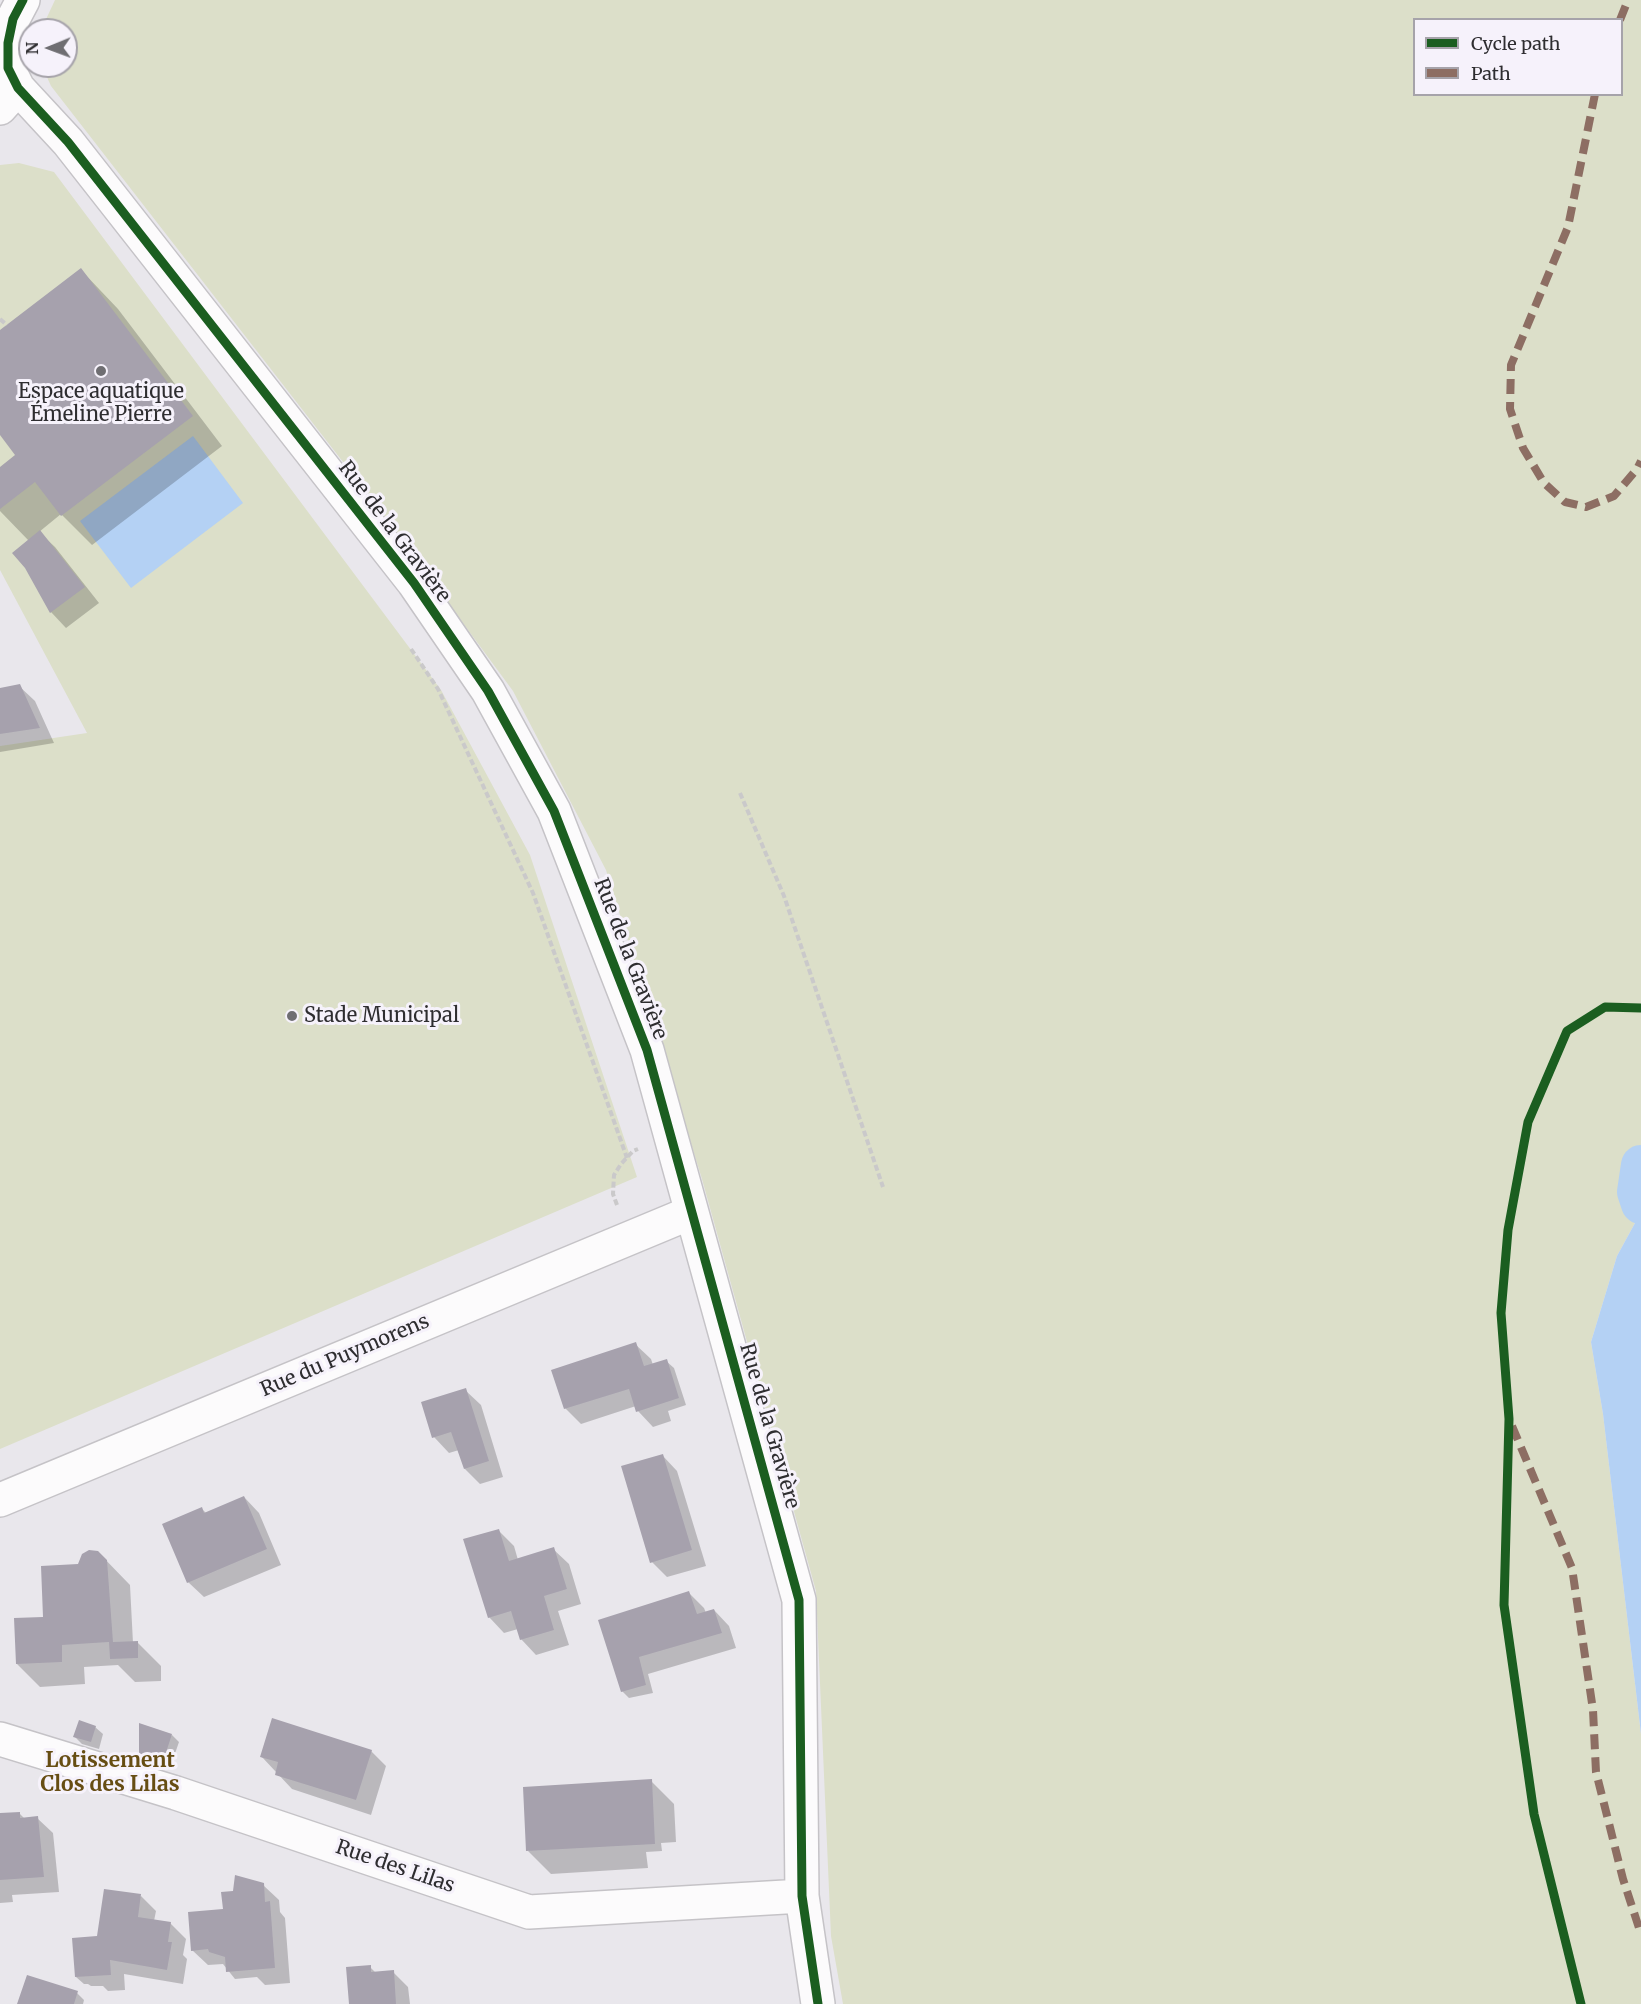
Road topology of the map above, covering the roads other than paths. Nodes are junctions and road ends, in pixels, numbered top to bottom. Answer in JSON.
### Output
{"nodes":[{"id":1,"x":23,"y":0,"type":"edge"},
{"id":2,"x":9,"y":98,"type":"edge"},
{"id":3,"x":690,"y":1213,"type":"junction"},
{"id":4,"x":0,"y":1500,"type":"edge"},
{"id":5,"x":0,"y":1739,"type":"edge"},
{"id":6,"x":802,"y":1896,"type":"junction"},
{"id":7,"x":819,"y":2004,"type":"edge"}],
"edges":[{"from":1,"to":2,"type":"street"},
{"from":2,"to":3,"type":"street","name":"Rue de la Gravière"},
{"from":3,"to":4,"type":"street","name":"Rue du Puymorens"},
{"from":3,"to":6,"type":"street","name":"Rue de la Gravière"},
{"from":5,"to":6,"type":"street","name":"Rue des Lilas"},
{"from":6,"to":7,"type":"street","name":"Rue de la Gravière"}]}
